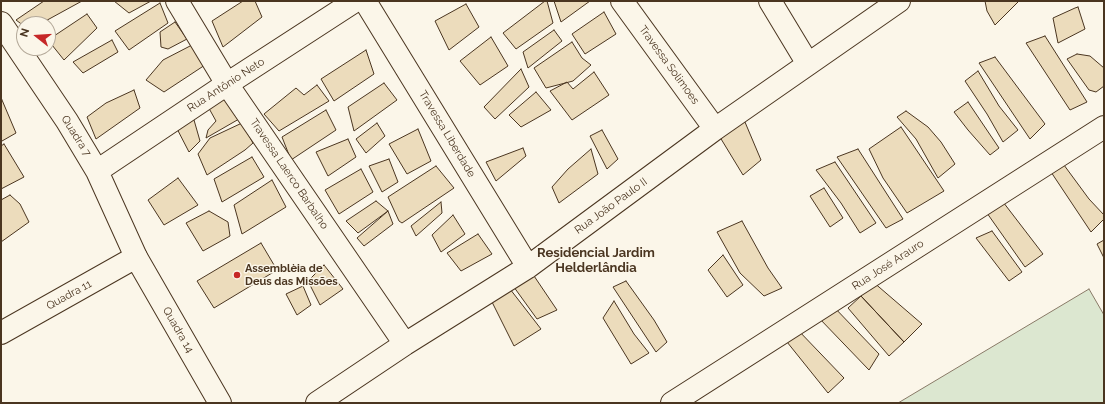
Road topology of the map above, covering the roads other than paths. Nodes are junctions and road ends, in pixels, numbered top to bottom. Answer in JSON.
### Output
{"nodes":[{"id":1,"x":177,"y":1,"type":"edge"},
{"id":2,"x":356,"y":1,"type":"edge"},
{"id":3,"x":365,"y":1,"type":"edge"},
{"id":4,"x":622,"y":1,"type":"edge"},
{"id":5,"x":770,"y":1,"type":"edge"},
{"id":6,"x":900,"y":1,"type":"edge"},
{"id":7,"x":1,"y":23,"type":"edge"},
{"id":8,"x":808,"y":64,"type":"junction"},
{"id":9,"x":227,"y":84,"type":"junction"},
{"id":10,"x":1104,"y":127,"type":"edge"},
{"id":11,"x":715,"y":129,"type":"junction"},
{"id":12,"x":97,"y":171,"type":"junction"},
{"id":13,"x":136,"y":257,"type":"junction"},
{"id":14,"x":528,"y":267,"type":"junction"},
{"id":15,"x":1,"y":333,"type":"edge"},
{"id":16,"x":405,"y":344,"type":"junction"},
{"id":17,"x":220,"y":403,"type":"edge"},
{"id":18,"x":317,"y":403,"type":"edge"},
{"id":19,"x":672,"y":403,"type":"edge"}],
"edges":[{"from":1,"to":9,"type":"street","name":"Travessa Laerco Barbalho"},
{"from":2,"to":9,"type":"street","name":"Rua Antônio Neto"},
{"from":3,"to":14,"type":"street","name":"Travessa Liberdade"},
{"from":4,"to":11,"type":"street","name":"Travessa Solimoes"},
{"from":5,"to":8,"type":"street"},
{"from":6,"to":8,"type":"street","name":"Rua João Paulo II"},
{"from":7,"to":12,"type":"street","name":"Quadra 7"},
{"from":8,"to":11,"type":"street","name":"Rua João Paulo II"},
{"from":9,"to":12,"type":"street","name":"Rua Antônio Neto"},
{"from":9,"to":16,"type":"street","name":"Travessa Laerco Barbalho"},
{"from":10,"to":19,"type":"street","name":"Rua José Arauro"},
{"from":11,"to":14,"type":"street","name":"Rua João Paulo II"},
{"from":12,"to":13,"type":"street","name":"Quadra 7"},
{"from":13,"to":15,"type":"street","name":"Quadra 11"},
{"from":13,"to":17,"type":"street","name":"Quadra 14"},
{"from":14,"to":16,"type":"street","name":"Rua João Paulo II"},
{"from":16,"to":18,"type":"street","name":"Rua João Paulo II"}]}
